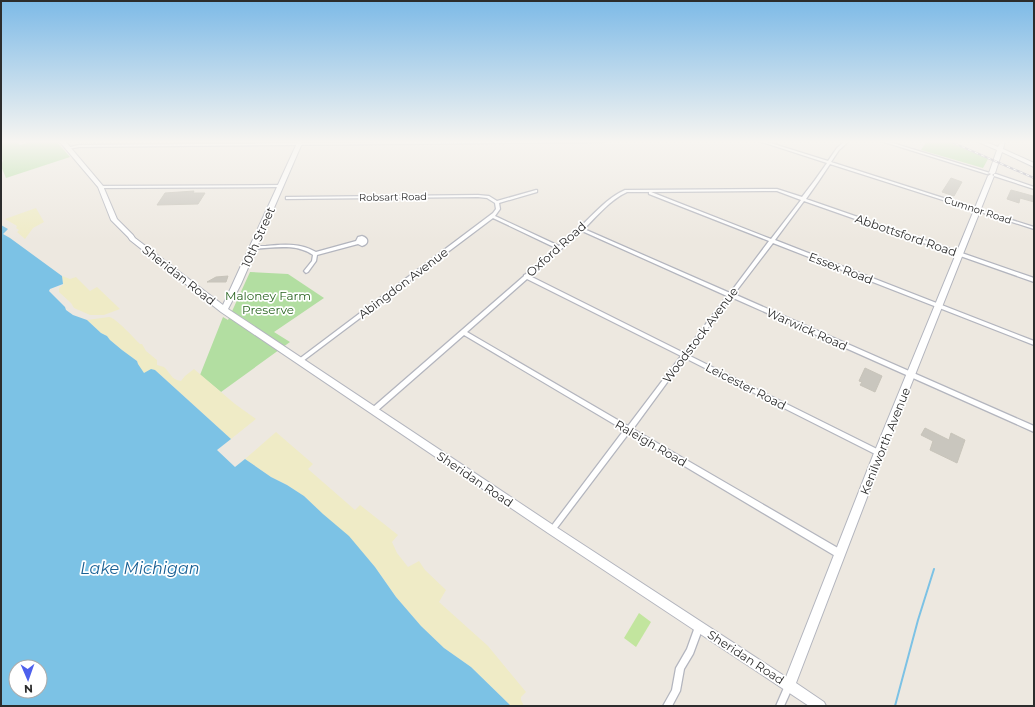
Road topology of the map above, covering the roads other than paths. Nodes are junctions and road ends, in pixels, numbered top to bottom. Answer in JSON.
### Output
{"nodes":[{"id":1,"x":90,"y":174,"type":"edge"},
{"id":2,"x":286,"y":174,"type":"edge"},
{"id":3,"x":820,"y":174,"type":"edge"},
{"id":4,"x":865,"y":174,"type":"edge"},
{"id":5,"x":991,"y":174,"type":"joint"},
{"id":6,"x":281,"y":186,"type":"junction"},
{"id":7,"x":101,"y":187,"type":"junction"},
{"id":8,"x":1034,"y":188,"type":"edge"},
{"id":9,"x":777,"y":190,"type":"joint"},
{"id":10,"x":536,"y":191,"type":"dead end"},
{"id":11,"x":648,"y":192,"type":"junction"},
{"id":12,"x":287,"y":198,"type":"dead end"},
{"id":13,"x":803,"y":199,"type":"junction"},
{"id":14,"x":497,"y":202,"type":"junction"},
{"id":15,"x":978,"y":210,"type":"junction"},
{"id":16,"x":492,"y":216,"type":"junction"},
{"id":17,"x":1034,"y":228,"type":"edge"},
{"id":18,"x":581,"y":229,"type":"junction"},
{"id":19,"x":772,"y":240,"type":"junction"},
{"id":20,"x":358,"y":242,"type":"dead end"},
{"id":21,"x":253,"y":248,"type":"junction"},
{"id":22,"x":559,"y":248,"type":"junction"},
{"id":23,"x":315,"y":254,"type":"junction"},
{"id":24,"x":959,"y":254,"type":"junction"},
{"id":25,"x":306,"y":271,"type":"dead end"},
{"id":26,"x":526,"y":276,"type":"junction"},
{"id":27,"x":1034,"y":280,"type":"edge"},
{"id":28,"x":730,"y":295,"type":"junction"},
{"id":29,"x":939,"y":306,"type":"junction"},
{"id":30,"x":224,"y":310,"type":"junction"},
{"id":31,"x":463,"y":332,"type":"junction"},
{"id":32,"x":1034,"y":343,"type":"edge"},
{"id":33,"x":685,"y":355,"type":"junction"},
{"id":34,"x":301,"y":360,"type":"junction"},
{"id":35,"x":912,"y":375,"type":"junction"},
{"id":36,"x":374,"y":410,"type":"junction"},
{"id":37,"x":1034,"y":429,"type":"edge"},
{"id":38,"x":628,"y":430,"type":"junction"},
{"id":39,"x":879,"y":453,"type":"junction"},
{"id":40,"x":552,"y":530,"type":"junction"},
{"id":41,"x":840,"y":554,"type":"junction"},
{"id":42,"x":699,"y":626,"type":"junction"},
{"id":43,"x":788,"y":686,"type":"junction"},
{"id":44,"x":667,"y":706,"type":"edge"},
{"id":45,"x":780,"y":706,"type":"edge"},
{"id":46,"x":820,"y":706,"type":"edge"}],
"edges":[{"from":1,"to":7,"type":"street","name":"Sheridan Road"},
{"from":2,"to":6,"type":"street","name":"10th Street"},
{"from":3,"to":13,"type":"street","name":"Woodstock Avenue"},
{"from":4,"to":15,"type":"street","name":"Cumnor Road"},
{"from":5,"to":8,"type":"street"},
{"from":5,"to":15,"type":"street","name":"Kenilworth Avenue"},
{"from":6,"to":7,"type":"street"},
{"from":6,"to":21,"type":"street","name":"10th Street"},
{"from":7,"to":30,"type":"street","name":"Sheridan Road"},
{"from":9,"to":11,"type":"street","name":"Oxford Road"},
{"from":9,"to":13,"type":"street","name":"Abbottsford Road"},
{"from":10,"to":14,"type":"street"},
{"from":11,"to":18,"type":"street","name":"Oxford Road"},
{"from":11,"to":19,"type":"street","name":"Essex Road"},
{"from":12,"to":14,"type":"street","name":"Robsart Road"},
{"from":13,"to":19,"type":"street","name":"Woodstock Avenue"},
{"from":13,"to":24,"type":"street","name":"Abbottsford Road"},
{"from":14,"to":16,"type":"street"},
{"from":15,"to":17,"type":"street","name":"Cumnor Road"},
{"from":15,"to":24,"type":"street","name":"Kenilworth Avenue"},
{"from":16,"to":22,"type":"street"},
{"from":16,"to":34,"type":"street","name":"Abingdon Avenue"},
{"from":18,"to":22,"type":"street","name":"Oxford Road"},
{"from":18,"to":28,"type":"street","name":"Warwick Road"},
{"from":19,"to":28,"type":"street","name":"Woodstock Avenue"},
{"from":19,"to":29,"type":"street","name":"Essex Road"},
{"from":20,"to":23,"type":"street"},
{"from":21,"to":23,"type":"street"},
{"from":21,"to":30,"type":"street","name":"10th Street"},
{"from":22,"to":26,"type":"street","name":"Oxford Road"},
{"from":23,"to":25,"type":"street"},
{"from":24,"to":27,"type":"street","name":"Abbottsford Road"},
{"from":24,"to":29,"type":"street","name":"Kenilworth Avenue"},
{"from":26,"to":31,"type":"street","name":"Oxford Road"},
{"from":26,"to":33,"type":"street","name":"Leicester Road"},
{"from":28,"to":33,"type":"street","name":"Woodstock Avenue"},
{"from":28,"to":35,"type":"street","name":"Warwick Road"},
{"from":29,"to":32,"type":"street","name":"Essex Road"},
{"from":29,"to":35,"type":"street","name":"Kenilworth Avenue"},
{"from":30,"to":34,"type":"street","name":"Sheridan Road"},
{"from":31,"to":36,"type":"street","name":"Oxford Road"},
{"from":31,"to":38,"type":"street","name":"Raleigh Road"},
{"from":33,"to":38,"type":"street","name":"Woodstock Avenue"},
{"from":33,"to":39,"type":"street","name":"Leicester Road"},
{"from":34,"to":36,"type":"street","name":"Sheridan Road"},
{"from":35,"to":37,"type":"street","name":"Warwick Road"},
{"from":35,"to":39,"type":"street","name":"Kenilworth Avenue"},
{"from":36,"to":40,"type":"street","name":"Sheridan Road"},
{"from":38,"to":40,"type":"street","name":"Woodstock Avenue"},
{"from":38,"to":41,"type":"street","name":"Raleigh Road"},
{"from":39,"to":41,"type":"street","name":"Kenilworth Avenue"},
{"from":40,"to":42,"type":"street","name":"Sheridan Road"},
{"from":41,"to":43,"type":"street","name":"Kenilworth Avenue"},
{"from":42,"to":43,"type":"street","name":"Sheridan Road"},
{"from":42,"to":44,"type":"street"},
{"from":43,"to":45,"type":"street","name":"Kenilworth Avenue"},
{"from":43,"to":46,"type":"street","name":"Sheridan Road"}]}
